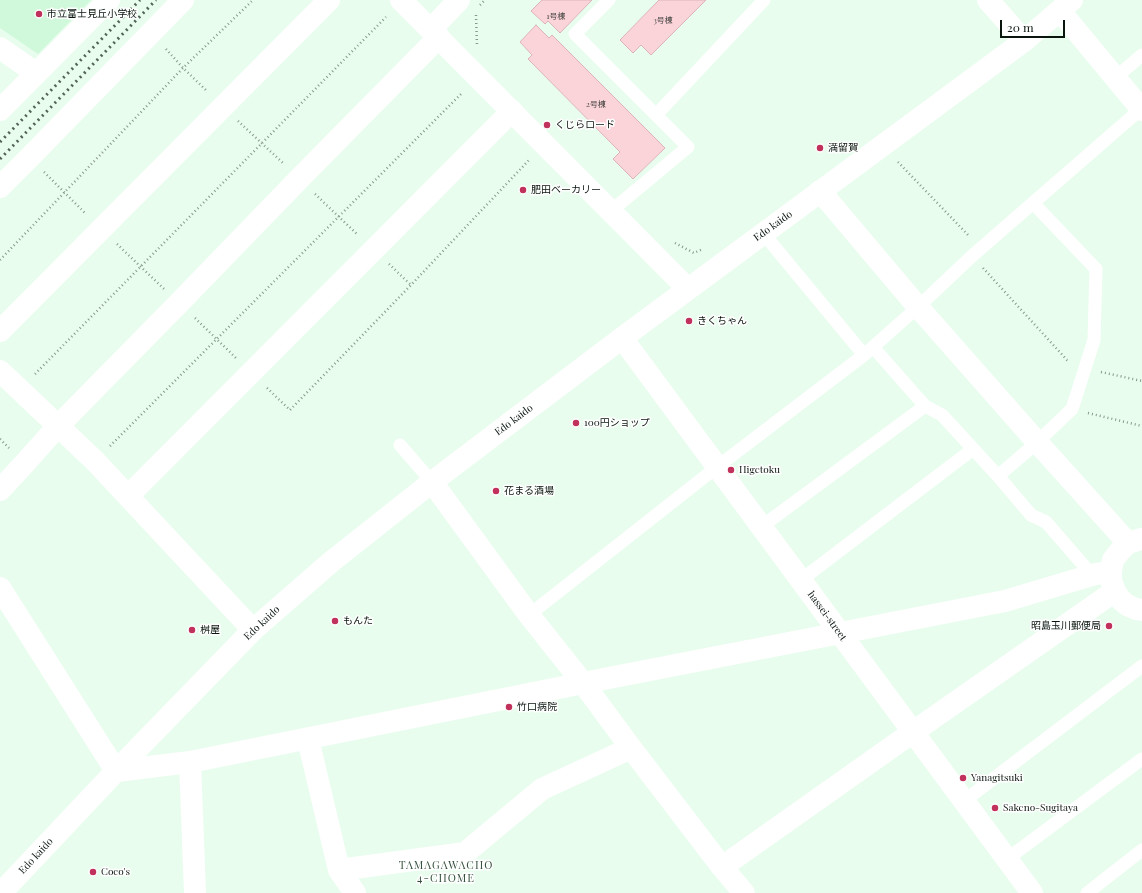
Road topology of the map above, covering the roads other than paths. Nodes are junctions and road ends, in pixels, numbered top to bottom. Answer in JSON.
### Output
{"nodes":[{"id":1,"x":109,"y":0,"type":"edge"},
{"id":2,"x":183,"y":0,"type":"edge"},
{"id":3,"x":329,"y":0,"type":"edge"},
{"id":4,"x":402,"y":0,"type":"edge"},
{"id":5,"x":459,"y":0,"type":"edge"},
{"id":6,"x":609,"y":0,"type":"edge"},
{"id":7,"x":764,"y":0,"type":"edge"},
{"id":8,"x":988,"y":0,"type":"edge"},
{"id":9,"x":1066,"y":6,"type":"edge"},
{"id":10,"x":435,"y":33,"type":"junction"},
{"id":11,"x":1024,"y":41,"type":"junction"},
{"id":12,"x":0,"y":48,"type":"edge"},
{"id":13,"x":1142,"y":55,"type":"edge"},
{"id":14,"x":36,"y":73,"type":"junction"},
{"id":15,"x":1115,"y":78,"type":"junction"},
{"id":16,"x":0,"y":110,"type":"edge"},
{"id":17,"x":1141,"y":110,"type":"edge"},
{"id":18,"x":512,"y":111,"type":"junction"},
{"id":19,"x":656,"y":115,"type":"junction"},
{"id":20,"x":0,"y":187,"type":"edge"},
{"id":21,"x":820,"y":191,"type":"junction"},
{"id":22,"x":1033,"y":203,"type":"junction"},
{"id":23,"x":611,"y":211,"type":"junction"},
{"id":24,"x":763,"y":233,"type":"junction"},
{"id":25,"x":688,"y":289,"type":"junction"},
{"id":26,"x":918,"y":307,"type":"junction"},
{"id":27,"x":0,"y":331,"type":"edge"},
{"id":28,"x":622,"y":338,"type":"junction"},
{"id":29,"x":869,"y":351,"type":"junction"},
{"id":30,"x":0,"y":371,"type":"edge"},
{"id":31,"x":925,"y":406,"type":"junction"},
{"id":32,"x":58,"y":426,"type":"junction"},
{"id":33,"x":1037,"y":442,"type":"junction"},
{"id":34,"x":400,"y":445,"type":"dead end"},
{"id":35,"x":973,"y":449,"type":"junction"},
{"id":36,"x":717,"y":467,"type":"junction"},
{"id":37,"x":998,"y":476,"type":"junction"},
{"id":38,"x":432,"y":482,"type":"junction"},
{"id":39,"x":0,"y":490,"type":"edge"},
{"id":40,"x":128,"y":496,"type":"junction"},
{"id":41,"x":761,"y":527,"type":"junction"},
{"id":42,"x":1135,"y":541,"type":"edge"},
{"id":43,"x":1106,"y":579,"type":"junction"},
{"id":44,"x":801,"y":580,"type":"junction"},
{"id":45,"x":0,"y":588,"type":"edge"},
{"id":46,"x":1142,"y":610,"type":"edge"},
{"id":47,"x":529,"y":615,"type":"junction"},
{"id":48,"x":253,"y":630,"type":"junction"},
{"id":49,"x":840,"y":634,"type":"junction"},
{"id":50,"x":1142,"y":666,"type":"edge"},
{"id":51,"x":583,"y":683,"type":"junction"},
{"id":52,"x":912,"y":732,"type":"junction"},
{"id":53,"x":308,"y":739,"type":"junction"},
{"id":54,"x":631,"y":748,"type":"junction"},
{"id":55,"x":1142,"y":759,"type":"edge"},
{"id":56,"x":190,"y":762,"type":"junction"},
{"id":57,"x":116,"y":770,"type":"junction"},
{"id":58,"x":964,"y":801,"type":"junction"},
{"id":59,"x":1142,"y":850,"type":"edge"},
{"id":60,"x":1007,"y":859,"type":"junction"},
{"id":61,"x":722,"y":867,"type":"junction"},
{"id":62,"x":339,"y":870,"type":"junction"},
{"id":63,"x":2,"y":889,"type":"edge"},
{"id":64,"x":195,"y":893,"type":"edge"},
{"id":65,"x":355,"y":893,"type":"edge"},
{"id":66,"x":744,"y":893,"type":"edge"},
{"id":67,"x":1032,"y":893,"type":"edge"},
{"id":68,"x":1087,"y":893,"type":"edge"}],
"edges":[{"from":1,"to":14,"type":"street"},
{"from":2,"to":20,"type":"street"},
{"from":3,"to":27,"type":"street"},
{"from":4,"to":10,"type":"street"},
{"from":5,"to":10,"type":"street"},
{"from":6,"to":19,"type":"lane"},
{"from":7,"to":19,"type":"lane"},
{"from":8,"to":11,"type":"street"},
{"from":9,"to":11,"type":"street","name":"Edo kaido"},
{"from":9,"to":15,"type":"street"},
{"from":10,"to":18,"type":"street"},
{"from":10,"to":32,"type":"street"},
{"from":11,"to":21,"type":"street","name":"Edo kaido"},
{"from":12,"to":14,"type":"street"},
{"from":13,"to":15,"type":"lane"},
{"from":14,"to":16,"type":"street"},
{"from":15,"to":17,"type":"street"},
{"from":17,"to":22,"type":"lane"},
{"from":18,"to":23,"type":"street"},
{"from":18,"to":40,"type":"street"},
{"from":19,"to":23,"type":"lane"},
{"from":21,"to":24,"type":"street","name":"Edo kaido"},
{"from":21,"to":26,"type":"street"},
{"from":22,"to":26,"type":"lane"},
{"from":22,"to":33,"type":"lane"},
{"from":23,"to":25,"type":"street"},
{"from":24,"to":25,"type":"street","name":"Edo kaido"},
{"from":24,"to":29,"type":"lane"},
{"from":25,"to":28,"type":"street","name":"Edo kaido"},
{"from":26,"to":29,"type":"lane"},
{"from":26,"to":33,"type":"street"},
{"from":28,"to":36,"type":"street","name":"hassei-street"},
{"from":28,"to":38,"type":"street","name":"Edo kaido"},
{"from":29,"to":31,"type":"lane"},
{"from":29,"to":36,"type":"lane"},
{"from":30,"to":32,"type":"street"},
{"from":31,"to":35,"type":"lane"},
{"from":31,"to":41,"type":"lane"},
{"from":32,"to":39,"type":"street"},
{"from":32,"to":40,"type":"street"},
{"from":33,"to":37,"type":"lane"},
{"from":33,"to":42,"type":"street"},
{"from":34,"to":38,"type":"lane"},
{"from":35,"to":37,"type":"lane"},
{"from":35,"to":44,"type":"lane"},
{"from":36,"to":41,"type":"street","name":"hassei-street"},
{"from":36,"to":47,"type":"lane"},
{"from":37,"to":43,"type":"lane"},
{"from":38,"to":47,"type":"street"},
{"from":38,"to":48,"type":"street","name":"Edo kaido"},
{"from":40,"to":48,"type":"street"},
{"from":41,"to":44,"type":"street","name":"hassei-street"},
{"from":42,"to":43,"type":"street"},
{"from":43,"to":46,"type":"street"},
{"from":43,"to":49,"type":"street"},
{"from":43,"to":52,"type":"street"},
{"from":44,"to":49,"type":"street","name":"hassei-street"},
{"from":45,"to":57,"type":"street"},
{"from":47,"to":51,"type":"street"},
{"from":48,"to":57,"type":"street","name":"Edo kaido"},
{"from":49,"to":51,"type":"street"},
{"from":49,"to":52,"type":"street","name":"hassei-street"},
{"from":50,"to":58,"type":"lane"},
{"from":51,"to":53,"type":"street"},
{"from":51,"to":54,"type":"street"},
{"from":52,"to":58,"type":"street","name":"hassei-street"},
{"from":52,"to":61,"type":"street"},
{"from":53,"to":56,"type":"street"},
{"from":53,"to":62,"type":"street"},
{"from":54,"to":61,"type":"street"},
{"from":54,"to":62,"type":"street"},
{"from":55,"to":60,"type":"lane"},
{"from":56,"to":57,"type":"street"},
{"from":56,"to":64,"type":"street"},
{"from":57,"to":63,"type":"street","name":"Edo kaido"},
{"from":58,"to":60,"type":"street","name":"hassei-street"},
{"from":59,"to":68,"type":"lane"},
{"from":60,"to":67,"type":"street","name":"hassei-street"},
{"from":61,"to":66,"type":"street"},
{"from":62,"to":65,"type":"street"}]}
